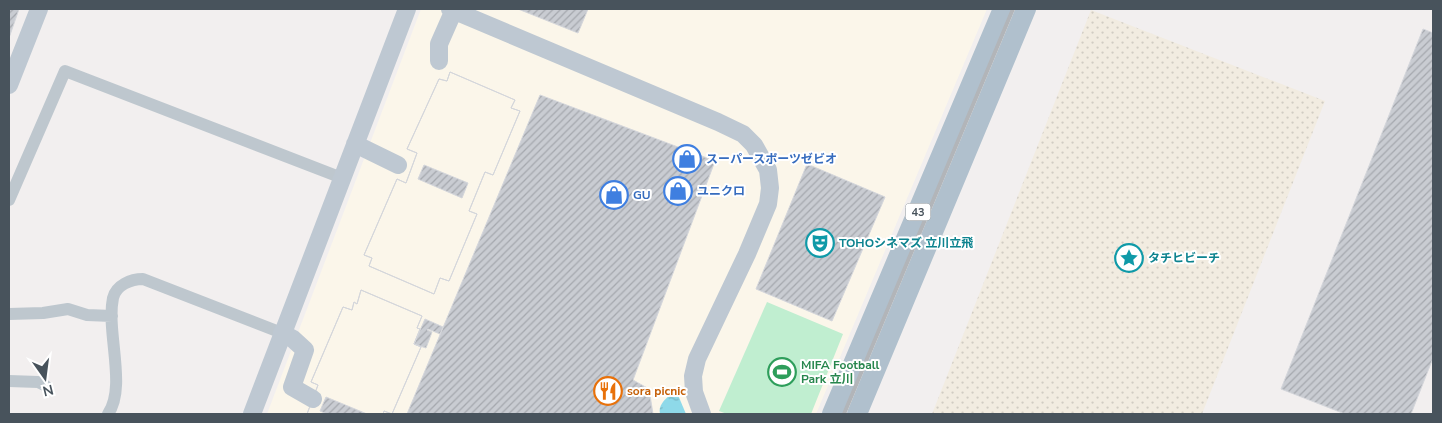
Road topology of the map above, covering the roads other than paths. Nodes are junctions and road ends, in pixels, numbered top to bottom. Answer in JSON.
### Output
{"nodes":[{"id":1,"x":39,"y":9,"type":"edge"},
{"id":2,"x":407,"y":9,"type":"edge"},
{"id":3,"x":1003,"y":9,"type":"edge"},
{"id":4,"x":1026,"y":9,"type":"edge"},
{"id":5,"x":452,"y":10,"type":"edge"},
{"id":6,"x":439,"y":60,"type":"dead end"},
{"id":7,"x":9,"y":85,"type":"edge"},
{"id":8,"x":355,"y":144,"type":"junction"},
{"id":9,"x":398,"y":165,"type":"dead end"},
{"id":10,"x":342,"y":178,"type":"junction"},
{"id":11,"x":9,"y":200,"type":"edge"},
{"id":12,"x":9,"y":314,"type":"edge"},
{"id":13,"x":112,"y":316,"type":"junction"},
{"id":14,"x":282,"y":333,"type":"junction"},
{"id":15,"x":9,"y":381,"type":"edge"},
{"id":16,"x":46,"y":386,"type":"dead end"},
{"id":17,"x":313,"y":399,"type":"dead end"},
{"id":18,"x":108,"y":414,"type":"edge"},
{"id":19,"x":252,"y":414,"type":"edge"},
{"id":20,"x":702,"y":414,"type":"edge"},
{"id":21,"x":832,"y":414,"type":"edge"},
{"id":22,"x":857,"y":414,"type":"edge"}],
"edges":[{"from":1,"to":7,"type":"street"},
{"from":2,"to":8,"type":"street"},
{"from":3,"to":21,"type":"main road","number":"43"},
{"from":4,"to":22,"type":"main road","number":"43"},
{"from":5,"to":6,"type":"street"},
{"from":5,"to":20,"type":"street"},
{"from":8,"to":9,"type":"street"},
{"from":8,"to":10,"type":"street"},
{"from":10,"to":11,"type":"street"},
{"from":10,"to":14,"type":"street"},
{"from":12,"to":13,"type":"street"},
{"from":13,"to":14,"type":"street"},
{"from":13,"to":18,"type":"street"},
{"from":14,"to":17,"type":"street"},
{"from":14,"to":19,"type":"street"},
{"from":15,"to":16,"type":"street"}]}
